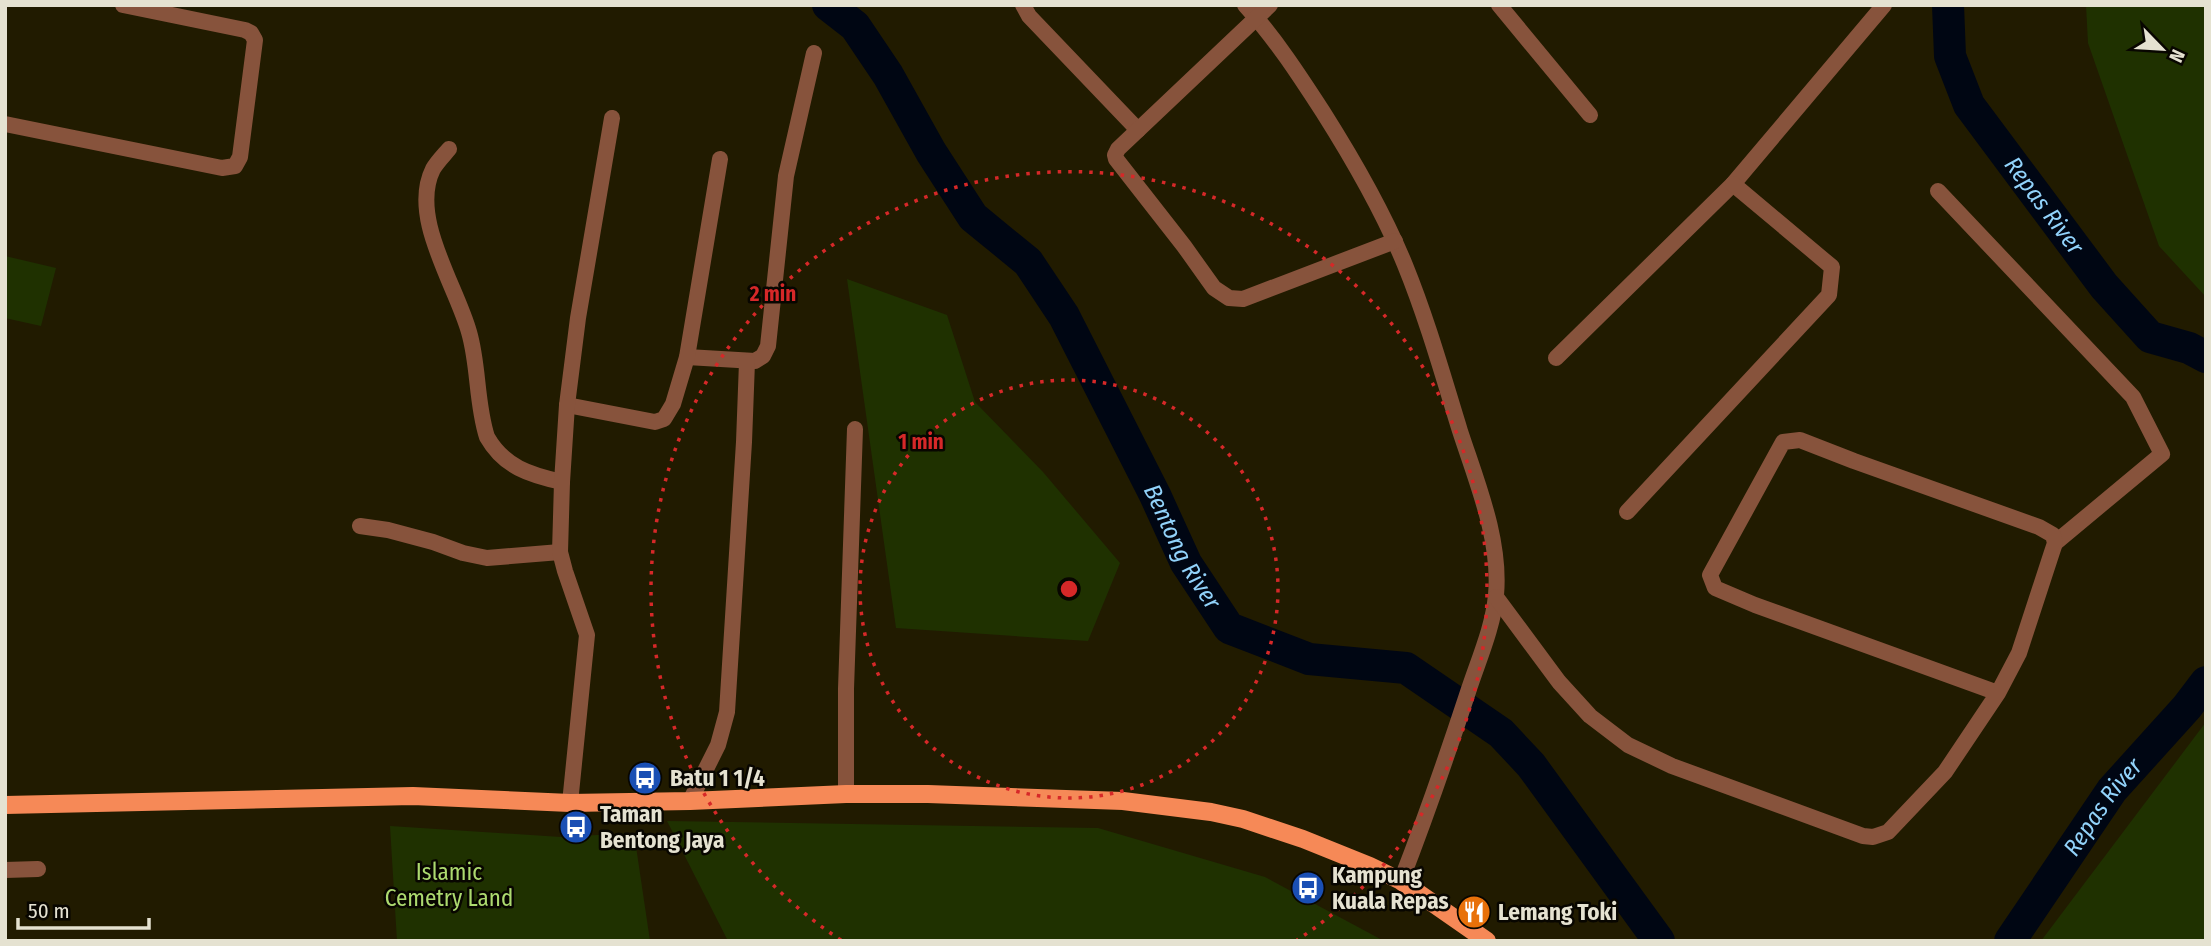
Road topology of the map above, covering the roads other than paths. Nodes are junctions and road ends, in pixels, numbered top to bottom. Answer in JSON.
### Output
{"nodes":[{"id":1,"x":123,"y":5,"type":"edge"},
{"id":2,"x":1023,"y":5,"type":"edge"},
{"id":3,"x":1245,"y":5,"type":"edge"},
{"id":4,"x":1270,"y":5,"type":"edge"},
{"id":5,"x":1499,"y":5,"type":"edge"},
{"id":6,"x":1884,"y":5,"type":"edge"},
{"id":7,"x":1257,"y":18,"type":"junction"},
{"id":8,"x":814,"y":53,"type":"dead end"},
{"id":9,"x":1590,"y":115,"type":"dead end"},
{"id":10,"x":612,"y":118,"type":"dead end"},
{"id":11,"x":5,"y":124,"type":"edge"},
{"id":12,"x":1138,"y":130,"type":"junction"},
{"id":13,"x":449,"y":149,"type":"dead end"},
{"id":14,"x":720,"y":159,"type":"dead end"},
{"id":15,"x":1733,"y":184,"type":"junction"},
{"id":16,"x":1938,"y":191,"type":"dead end"},
{"id":17,"x":1395,"y":241,"type":"junction"},
{"id":18,"x":687,"y":358,"type":"junction"},
{"id":19,"x":1556,"y":358,"type":"dead end"},
{"id":20,"x":747,"y":362,"type":"junction"},
{"id":21,"x":567,"y":405,"type":"junction"},
{"id":22,"x":855,"y":429,"type":"dead end"},
{"id":23,"x":562,"y":482,"type":"junction"},
{"id":24,"x":1627,"y":512,"type":"dead end"},
{"id":25,"x":360,"y":526,"type":"dead end"},
{"id":26,"x":2054,"y":543,"type":"junction"},
{"id":27,"x":560,"y":552,"type":"junction"},
{"id":28,"x":1496,"y":597,"type":"junction"},
{"id":29,"x":1998,"y":693,"type":"junction"},
{"id":30,"x":846,"y":794,"type":"junction"},
{"id":31,"x":690,"y":801,"type":"junction"},
{"id":32,"x":570,"y":803,"type":"junction"},
{"id":33,"x":5,"y":805,"type":"edge"},
{"id":34,"x":37,"y":869,"type":"dead end"},
{"id":35,"x":5,"y":870,"type":"edge"},
{"id":36,"x":1401,"y":881,"type":"junction"},
{"id":37,"x":1487,"y":941,"type":"edge"}],
"edges":[{"from":1,"to":11,"type":"street"},
{"from":2,"to":12,"type":"street"},
{"from":3,"to":7,"type":"street"},
{"from":4,"to":7,"type":"street"},
{"from":5,"to":9,"type":"street"},
{"from":6,"to":15,"type":"street"},
{"from":7,"to":12,"type":"street"},
{"from":7,"to":17,"type":"street"},
{"from":8,"to":20,"type":"street"},
{"from":10,"to":21,"type":"street"},
{"from":12,"to":17,"type":"street"},
{"from":13,"to":23,"type":"street"},
{"from":14,"to":18,"type":"street"},
{"from":15,"to":19,"type":"street"},
{"from":15,"to":24,"type":"street"},
{"from":16,"to":26,"type":"street"},
{"from":17,"to":28,"type":"street"},
{"from":18,"to":20,"type":"street"},
{"from":18,"to":21,"type":"street"},
{"from":20,"to":31,"type":"street"},
{"from":21,"to":23,"type":"street"},
{"from":22,"to":30,"type":"street"},
{"from":23,"to":27,"type":"street"},
{"from":25,"to":27,"type":"street"},
{"from":26,"to":29,"type":"street"},
{"from":26,"to":29,"type":"street"},
{"from":27,"to":32,"type":"street"},
{"from":28,"to":29,"type":"street"},
{"from":28,"to":36,"type":"street"},
{"from":30,"to":31,"type":"main road"},
{"from":30,"to":36,"type":"main road"},
{"from":31,"to":32,"type":"main road"},
{"from":32,"to":33,"type":"main road"},
{"from":34,"to":35,"type":"street"},
{"from":36,"to":37,"type":"main road"}]}
